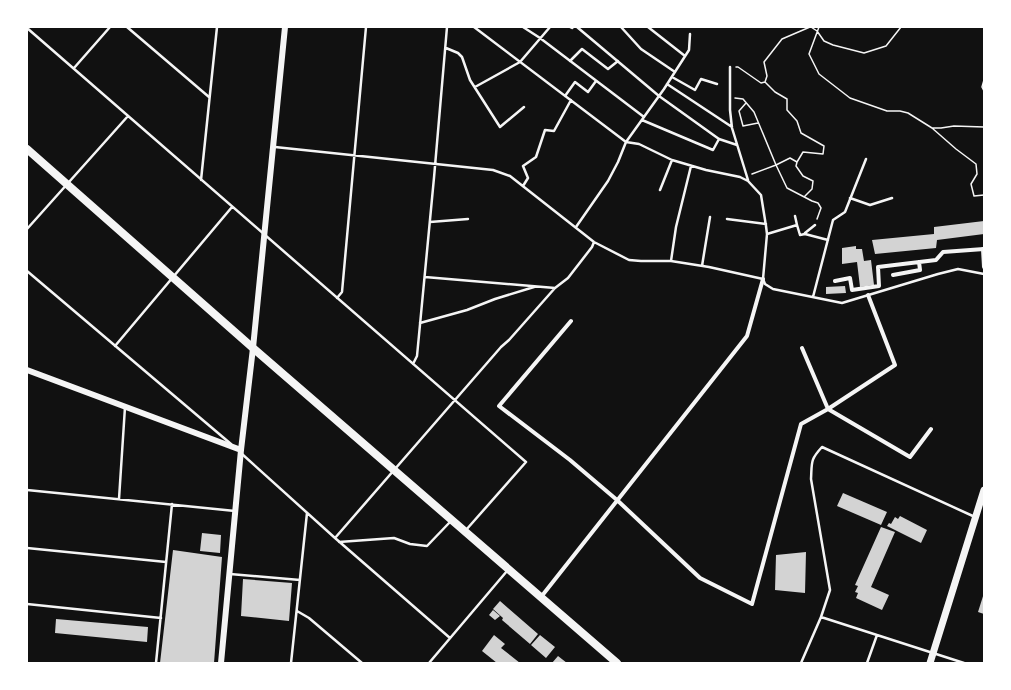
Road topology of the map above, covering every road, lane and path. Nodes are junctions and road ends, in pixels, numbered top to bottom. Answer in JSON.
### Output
{"nodes":[{"id":1,"x":110,"y":27,"type":"edge"},
{"id":2,"x":127,"y":27,"type":"edge"},
{"id":3,"x":217,"y":27,"type":"edge"},
{"id":4,"x":285,"y":27,"type":"edge"},
{"id":5,"x":366,"y":27,"type":"edge"},
{"id":6,"x":448,"y":27,"type":"edge"},
{"id":7,"x":474,"y":27,"type":"edge"},
{"id":8,"x":524,"y":27,"type":"edge"},
{"id":9,"x":550,"y":27,"type":"edge"},
{"id":10,"x":577,"y":27,"type":"edge"},
{"id":11,"x":621,"y":27,"type":"edge"},
{"id":12,"x":648,"y":27,"type":"edge"},
{"id":13,"x":810,"y":27,"type":"edge"},
{"id":14,"x":819,"y":27,"type":"edge"},
{"id":15,"x":901,"y":27,"type":"edge"},
{"id":16,"x":27,"y":28,"type":"edge"},
{"id":17,"x":817,"y":31,"type":"junction"},
{"id":18,"x":690,"y":34,"type":"dead end"},
{"id":19,"x":540,"y":38,"type":"junction"},
{"id":20,"x":446,"y":48,"type":"junction"},
{"id":21,"x":685,"y":56,"type":"junction"},
{"id":22,"x":570,"y":61,"type":"junction"},
{"id":23,"x":618,"y":61,"type":"junction"},
{"id":24,"x":520,"y":62,"type":"junction"},
{"id":25,"x":730,"y":67,"type":"joint"},
{"id":26,"x":74,"y":68,"type":"junction"},
{"id":27,"x":675,"y":72,"type":"junction"},
{"id":28,"x":672,"y":77,"type":"junction"},
{"id":29,"x":984,"y":80,"type":"edge"},
{"id":30,"x":596,"y":81,"type":"junction"},
{"id":31,"x":765,"y":82,"type":"junction"},
{"id":32,"x":667,"y":84,"type":"junction"},
{"id":33,"x":717,"y":84,"type":"dead end"},
{"id":34,"x":475,"y":87,"type":"junction"},
{"id":35,"x":984,"y":91,"type":"edge"},
{"id":36,"x":565,"y":96,"type":"junction"},
{"id":37,"x":659,"y":96,"type":"junction"},
{"id":38,"x":210,"y":97,"type":"junction"},
{"id":39,"x":730,"y":97,"type":"junction"},
{"id":40,"x":571,"y":100,"type":"junction"},
{"id":41,"x":746,"y":103,"type":"junction"},
{"id":42,"x":524,"y":106,"type":"dead end"},
{"id":43,"x":128,"y":116,"type":"junction"},
{"id":44,"x":644,"y":117,"type":"junction"},
{"id":45,"x":642,"y":120,"type":"junction"},
{"id":46,"x":758,"y":123,"type":"junction"},
{"id":47,"x":984,"y":127,"type":"edge"},
{"id":48,"x":732,"y":128,"type":"junction"},
{"id":49,"x":932,"y":128,"type":"junction"},
{"id":50,"x":719,"y":139,"type":"junction"},
{"id":51,"x":626,"y":142,"type":"junction"},
{"id":52,"x":737,"y":145,"type":"junction"},
{"id":53,"x":273,"y":146,"type":"junction"},
{"id":54,"x":27,"y":149,"type":"edge"},
{"id":55,"x":354,"y":155,"type":"junction"},
{"id":56,"x":866,"y":159,"type":"dead end"},
{"id":57,"x":672,"y":160,"type":"junction"},
{"id":58,"x":798,"y":162,"type":"junction"},
{"id":59,"x":436,"y":164,"type":"junction"},
{"id":60,"x":776,"y":165,"type":"junction"},
{"id":61,"x":691,"y":166,"type":"junction"},
{"id":62,"x":746,"y":176,"type":"junction"},
{"id":63,"x":201,"y":180,"type":"junction"},
{"id":64,"x":748,"y":181,"type":"junction"},
{"id":65,"x":67,"y":185,"type":"junction"},
{"id":66,"x":523,"y":186,"type":"junction"},
{"id":67,"x":660,"y":190,"type":"dead end"},
{"id":68,"x":984,"y":195,"type":"edge"},
{"id":69,"x":805,"y":197,"type":"junction"},
{"id":70,"x":850,"y":198,"type":"junction"},
{"id":71,"x":892,"y":198,"type":"dead end"},
{"id":72,"x":232,"y":207,"type":"junction"},
{"id":73,"x":795,"y":216,"type":"dead end"},
{"id":74,"x":710,"y":217,"type":"dead end"},
{"id":75,"x":468,"y":219,"type":"dead end"},
{"id":76,"x":727,"y":219,"type":"dead end"},
{"id":77,"x":430,"y":222,"type":"junction"},
{"id":78,"x":766,"y":224,"type":"junction"},
{"id":79,"x":797,"y":225,"type":"junction"},
{"id":80,"x":815,"y":225,"type":"joint"},
{"id":81,"x":576,"y":228,"type":"junction"},
{"id":82,"x":27,"y":229,"type":"edge"},
{"id":83,"x":767,"y":234,"type":"junction"},
{"id":84,"x":805,"y":234,"type":"junction"},
{"id":85,"x":264,"y":235,"type":"junction"},
{"id":86,"x":828,"y":240,"type":"junction"},
{"id":87,"x":594,"y":242,"type":"junction"},
{"id":88,"x":983,"y":249,"type":"edge"},
{"id":89,"x":671,"y":261,"type":"junction"},
{"id":90,"x":919,"y":262,"type":"junction"},
{"id":91,"x":702,"y":266,"type":"junction"},
{"id":92,"x":984,"y":267,"type":"edge"},
{"id":93,"x":27,"y":271,"type":"edge"},
{"id":94,"x":984,"y":274,"type":"edge"},
{"id":95,"x":894,"y":276,"type":"dead end"},
{"id":96,"x":425,"y":277,"type":"junction"},
{"id":97,"x":173,"y":278,"type":"junction"},
{"id":98,"x":763,"y":278,"type":"junction"},
{"id":99,"x":835,"y":281,"type":"dead end"},
{"id":100,"x":536,"y":286,"type":"junction"},
{"id":101,"x":555,"y":288,"type":"junction"},
{"id":102,"x":868,"y":295,"type":"junction"},
{"id":103,"x":813,"y":297,"type":"junction"},
{"id":104,"x":337,"y":298,"type":"junction"},
{"id":105,"x":571,"y":322,"type":"dead end"},
{"id":106,"x":420,"y":323,"type":"junction"},
{"id":107,"x":115,"y":346,"type":"junction"},
{"id":108,"x":253,"y":348,"type":"junction"},
{"id":109,"x":802,"y":348,"type":"dead end"},
{"id":110,"x":413,"y":364,"type":"junction"},
{"id":111,"x":27,"y":370,"type":"edge"},
{"id":112,"x":455,"y":401,"type":"junction"},
{"id":113,"x":125,"y":407,"type":"junction"},
{"id":114,"x":828,"y":409,"type":"junction"},
{"id":115,"x":932,"y":429,"type":"dead end"},
{"id":116,"x":239,"y":451,"type":"junction"},
{"id":117,"x":394,"y":470,"type":"junction"},
{"id":118,"x":27,"y":490,"type":"edge"},
{"id":119,"x":984,"y":490,"type":"edge"},
{"id":120,"x":119,"y":499,"type":"junction"},
{"id":121,"x":617,"y":500,"type":"junction"},
{"id":122,"x":172,"y":504,"type":"junction"},
{"id":123,"x":236,"y":511,"type":"junction"},
{"id":124,"x":307,"y":513,"type":"junction"},
{"id":125,"x":976,"y":517,"type":"junction"},
{"id":126,"x":452,"y":520,"type":"junction"},
{"id":127,"x":465,"y":531,"type":"junction"},
{"id":128,"x":335,"y":538,"type":"junction"},
{"id":129,"x":339,"y":542,"type":"junction"},
{"id":130,"x":27,"y":548,"type":"edge"},
{"id":131,"x":166,"y":562,"type":"junction"},
{"id":132,"x":508,"y":569,"type":"junction"},
{"id":133,"x":229,"y":574,"type":"junction"},
{"id":134,"x":300,"y":580,"type":"junction"},
{"id":135,"x":541,"y":597,"type":"junction"},
{"id":136,"x":27,"y":604,"type":"edge"},
{"id":137,"x":296,"y":611,"type":"junction"},
{"id":138,"x":821,"y":617,"type":"junction"},
{"id":139,"x":160,"y":618,"type":"junction"},
{"id":140,"x":877,"y":635,"type":"junction"},
{"id":141,"x":450,"y":638,"type":"junction"},
{"id":142,"x":933,"y":653,"type":"junction"},
{"id":143,"x":156,"y":663,"type":"edge"},
{"id":144,"x":221,"y":663,"type":"edge"},
{"id":145,"x":291,"y":663,"type":"edge"},
{"id":146,"x":362,"y":663,"type":"edge"},
{"id":147,"x":428,"y":663,"type":"edge"},
{"id":148,"x":617,"y":663,"type":"edge"},
{"id":149,"x":801,"y":663,"type":"edge"},
{"id":150,"x":867,"y":663,"type":"edge"},
{"id":151,"x":930,"y":663,"type":"edge"},
{"id":152,"x":964,"y":663,"type":"edge"}],
"edges":[{"from":1,"to":26,"type":"lane"},
{"from":2,"to":38,"type":"lane"},
{"from":3,"to":38,"type":"lane"},
{"from":4,"to":53,"type":"street"},
{"from":5,"to":55,"type":"lane"},
{"from":6,"to":20,"type":"lane"},
{"from":7,"to":24,"type":"lane"},
{"from":8,"to":19,"type":"lane"},
{"from":9,"to":19,"type":"lane"},
{"from":10,"to":23,"type":"lane"},
{"from":11,"to":27,"type":"lane"},
{"from":12,"to":21,"type":"lane"},
{"from":13,"to":17,"type":"path"},
{"from":13,"to":31,"type":"path"},
{"from":14,"to":17,"type":"path"},
{"from":15,"to":17,"type":"path"},
{"from":16,"to":26,"type":"lane"},
{"from":17,"to":49,"type":"path"},
{"from":18,"to":21,"type":"lane"},
{"from":19,"to":22,"type":"lane"},
{"from":19,"to":24,"type":"lane"},
{"from":20,"to":34,"type":"lane"},
{"from":20,"to":59,"type":"lane"},
{"from":21,"to":27,"type":"lane"},
{"from":22,"to":23,"type":"lane"},
{"from":22,"to":30,"type":"lane"},
{"from":23,"to":37,"type":"lane"},
{"from":24,"to":34,"type":"lane"},
{"from":24,"to":36,"type":"lane"},
{"from":25,"to":31,"type":"path"},
{"from":25,"to":39,"type":"lane"},
{"from":26,"to":43,"type":"lane"},
{"from":27,"to":28,"type":"lane"},
{"from":28,"to":32,"type":"lane"},
{"from":28,"to":33,"type":"lane"},
{"from":29,"to":35,"type":"path"},
{"from":30,"to":36,"type":"lane"},
{"from":30,"to":44,"type":"lane"},
{"from":31,"to":58,"type":"path"},
{"from":32,"to":37,"type":"lane"},
{"from":32,"to":48,"type":"lane"},
{"from":34,"to":42,"type":"lane"},
{"from":36,"to":40,"type":"lane"},
{"from":37,"to":44,"type":"lane"},
{"from":37,"to":50,"type":"lane"},
{"from":38,"to":63,"type":"lane"},
{"from":39,"to":41,"type":"path"},
{"from":39,"to":48,"type":"lane"},
{"from":40,"to":51,"type":"lane"},
{"from":40,"to":66,"type":"lane"},
{"from":41,"to":46,"type":"path"},
{"from":41,"to":46,"type":"path"},
{"from":43,"to":63,"type":"lane"},
{"from":43,"to":65,"type":"lane"},
{"from":44,"to":45,"type":"lane"},
{"from":45,"to":50,"type":"lane"},
{"from":45,"to":51,"type":"lane"},
{"from":46,"to":60,"type":"path"},
{"from":47,"to":49,"type":"path"},
{"from":48,"to":52,"type":"lane"},
{"from":49,"to":68,"type":"path"},
{"from":50,"to":52,"type":"lane"},
{"from":51,"to":57,"type":"lane"},
{"from":51,"to":81,"type":"lane"},
{"from":52,"to":62,"type":"lane"},
{"from":53,"to":55,"type":"lane"},
{"from":53,"to":85,"type":"street"},
{"from":54,"to":65,"type":"main road"},
{"from":55,"to":59,"type":"lane"},
{"from":55,"to":104,"type":"lane"},
{"from":56,"to":70,"type":"lane"},
{"from":57,"to":61,"type":"lane"},
{"from":57,"to":67,"type":"lane"},
{"from":58,"to":60,"type":"path"},
{"from":58,"to":69,"type":"path"},
{"from":59,"to":66,"type":"lane"},
{"from":59,"to":77,"type":"lane"},
{"from":60,"to":62,"type":"path"},
{"from":60,"to":69,"type":"path"},
{"from":61,"to":64,"type":"lane"},
{"from":61,"to":89,"type":"lane"},
{"from":62,"to":64,"type":"lane"},
{"from":63,"to":72,"type":"lane"},
{"from":64,"to":78,"type":"lane"},
{"from":65,"to":82,"type":"lane"},
{"from":65,"to":97,"type":"main road"},
{"from":66,"to":81,"type":"lane"},
{"from":69,"to":80,"type":"path"},
{"from":70,"to":71,"type":"lane"},
{"from":70,"to":86,"type":"lane"},
{"from":72,"to":85,"type":"lane"},
{"from":72,"to":97,"type":"lane"},
{"from":73,"to":79,"type":"lane"},
{"from":74,"to":91,"type":"lane"},
{"from":75,"to":77,"type":"lane"},
{"from":76,"to":78,"type":"lane"},
{"from":77,"to":96,"type":"lane"},
{"from":78,"to":83,"type":"lane"},
{"from":79,"to":83,"type":"lane"},
{"from":79,"to":84,"type":"lane"},
{"from":80,"to":84,"type":"lane"},
{"from":81,"to":87,"type":"lane"},
{"from":83,"to":98,"type":"lane"},
{"from":84,"to":86,"type":"lane"},
{"from":85,"to":104,"type":"lane"},
{"from":85,"to":108,"type":"street"},
{"from":86,"to":103,"type":"lane"},
{"from":87,"to":89,"type":"lane"},
{"from":87,"to":101,"type":"lane"},
{"from":88,"to":90,"type":"street"},
{"from":88,"to":92,"type":"street"},
{"from":89,"to":91,"type":"lane"},
{"from":90,"to":95,"type":"street"},
{"from":90,"to":99,"type":"street"},
{"from":91,"to":98,"type":"lane"},
{"from":93,"to":107,"type":"lane"},
{"from":94,"to":102,"type":"lane"},
{"from":96,"to":100,"type":"lane"},
{"from":96,"to":106,"type":"lane"},
{"from":97,"to":107,"type":"lane"},
{"from":97,"to":108,"type":"main road"},
{"from":98,"to":103,"type":"lane"},
{"from":98,"to":121,"type":"street"},
{"from":100,"to":101,"type":"lane"},
{"from":100,"to":106,"type":"lane"},
{"from":101,"to":112,"type":"lane"},
{"from":102,"to":103,"type":"lane"},
{"from":102,"to":114,"type":"street"},
{"from":104,"to":110,"type":"lane"},
{"from":105,"to":121,"type":"street"},
{"from":106,"to":110,"type":"lane"},
{"from":107,"to":116,"type":"lane"},
{"from":108,"to":116,"type":"street"},
{"from":108,"to":117,"type":"main road"},
{"from":109,"to":114,"type":"street"},
{"from":110,"to":112,"type":"lane"},
{"from":111,"to":113,"type":"street"},
{"from":112,"to":117,"type":"lane"},
{"from":112,"to":127,"type":"lane"},
{"from":113,"to":116,"type":"street"},
{"from":113,"to":120,"type":"lane"},
{"from":114,"to":115,"type":"street"},
{"from":114,"to":121,"type":"street"},
{"from":116,"to":123,"type":"street"},
{"from":116,"to":124,"type":"lane"},
{"from":117,"to":126,"type":"main road"},
{"from":117,"to":128,"type":"lane"},
{"from":118,"to":120,"type":"lane"},
{"from":119,"to":125,"type":"main road"},
{"from":120,"to":122,"type":"lane"},
{"from":121,"to":135,"type":"street"},
{"from":122,"to":123,"type":"lane"},
{"from":122,"to":131,"type":"lane"},
{"from":123,"to":133,"type":"street"},
{"from":124,"to":128,"type":"lane"},
{"from":124,"to":134,"type":"lane"},
{"from":125,"to":138,"type":"lane"},
{"from":125,"to":142,"type":"main road"},
{"from":126,"to":127,"type":"main road"},
{"from":126,"to":129,"type":"lane"},
{"from":127,"to":132,"type":"main road"},
{"from":128,"to":129,"type":"lane"},
{"from":129,"to":141,"type":"lane"},
{"from":130,"to":131,"type":"lane"},
{"from":131,"to":139,"type":"lane"},
{"from":132,"to":135,"type":"main road"},
{"from":132,"to":141,"type":"lane"},
{"from":133,"to":134,"type":"lane"},
{"from":133,"to":144,"type":"street"},
{"from":134,"to":137,"type":"lane"},
{"from":135,"to":148,"type":"main road"},
{"from":136,"to":139,"type":"lane"},
{"from":137,"to":145,"type":"lane"},
{"from":137,"to":146,"type":"lane"},
{"from":138,"to":140,"type":"lane"},
{"from":138,"to":149,"type":"lane"},
{"from":139,"to":143,"type":"lane"},
{"from":140,"to":142,"type":"lane"},
{"from":140,"to":150,"type":"lane"},
{"from":141,"to":147,"type":"lane"},
{"from":142,"to":151,"type":"main road"},
{"from":142,"to":152,"type":"lane"}]}
